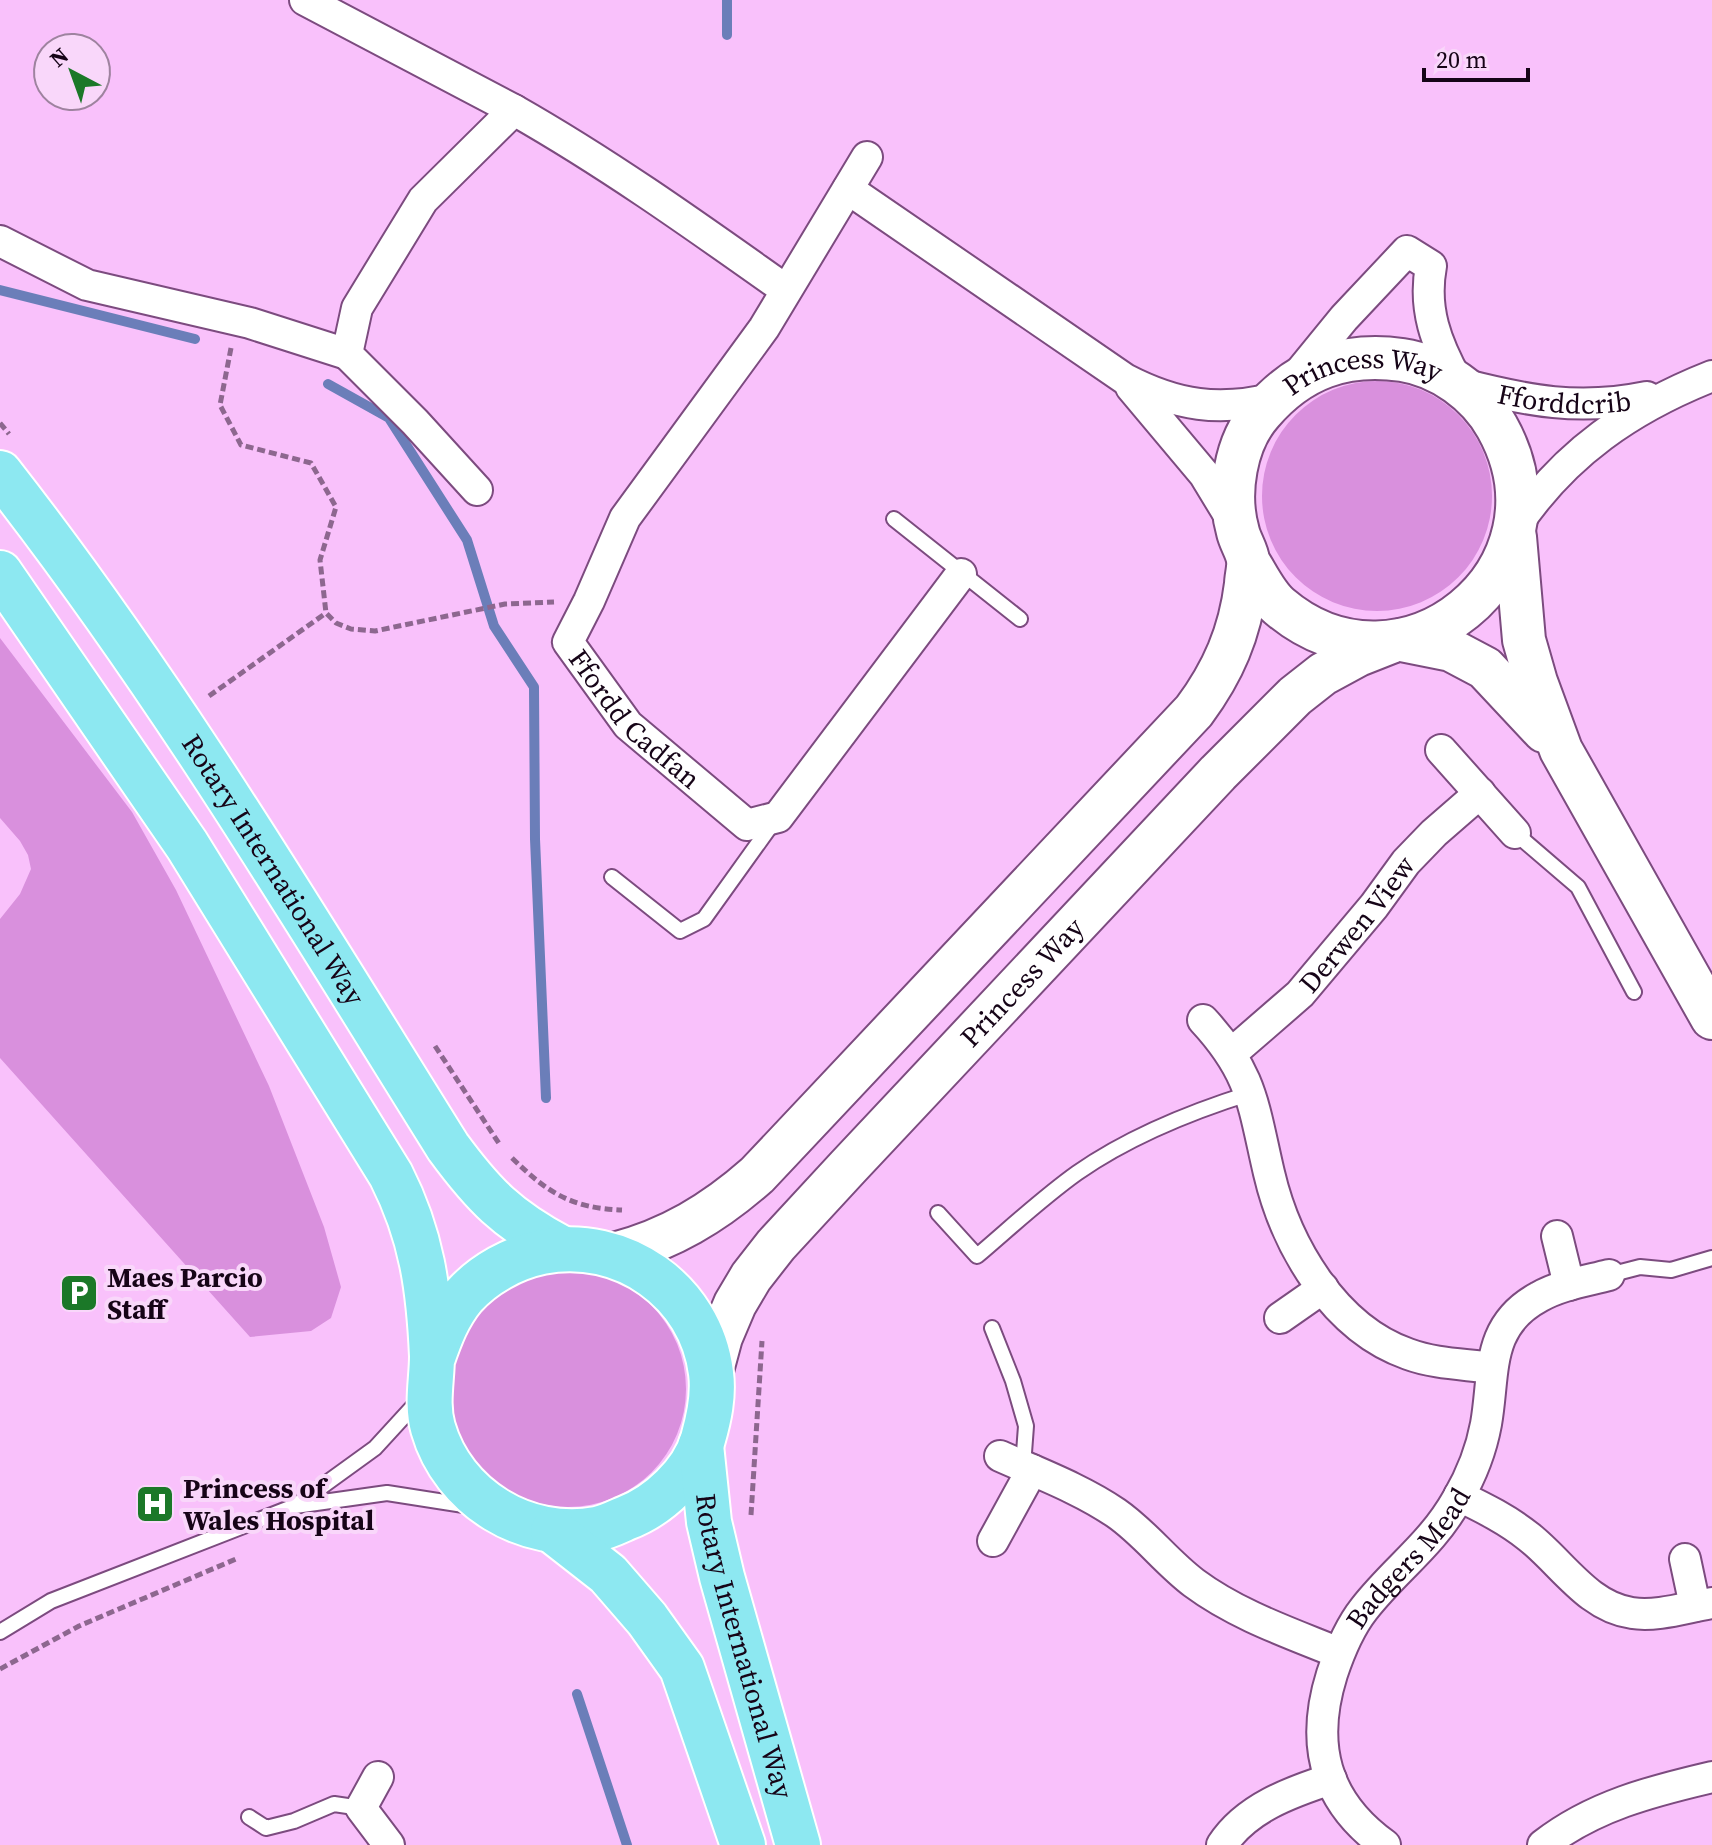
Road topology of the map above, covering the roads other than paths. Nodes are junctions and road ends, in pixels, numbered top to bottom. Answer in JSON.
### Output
{"nodes":[{"id":1,"x":305,"y":0,"type":"edge"},
{"id":2,"x":514,"y":110,"type":"junction"},
{"id":3,"x":867,"y":157,"type":"dead end"},
{"id":4,"x":848,"y":189,"type":"junction"},
{"id":5,"x":0,"y":241,"type":"edge"},
{"id":6,"x":786,"y":290,"type":"junction"},
{"id":7,"x":347,"y":354,"type":"junction"},
{"id":8,"x":1712,"y":376,"type":"edge"},
{"id":9,"x":1125,"y":379,"type":"junction"},
{"id":10,"x":1458,"y":382,"type":"junction"},
{"id":11,"x":1284,"y":390,"type":"junction"},
{"id":12,"x":1672,"y":392,"type":"junction"},
{"id":13,"x":5,"y":454,"type":"edge"},
{"id":14,"x":477,"y":490,"type":"dead end"},
{"id":15,"x":894,"y":519,"type":"dead end"},
{"id":16,"x":1515,"y":530,"type":"junction"},
{"id":17,"x":1242,"y":545,"type":"junction"},
{"id":18,"x":0,"y":573,"type":"edge"},
{"id":19,"x":961,"y":574,"type":"junction"},
{"id":20,"x":1020,"y":619,"type":"dead end"},
{"id":21,"x":1396,"y":641,"type":"junction"},
{"id":22,"x":1441,"y":750,"type":"dead end"},
{"id":23,"x":1561,"y":750,"type":"junction"},
{"id":24,"x":1480,"y":793,"type":"junction"},
{"id":25,"x":778,"y":817,"type":"junction"},
{"id":26,"x":1515,"y":833,"type":"joint"},
{"id":27,"x":612,"y":877,"type":"dead end"},
{"id":28,"x":1634,"y":992,"type":"dead end"},
{"id":29,"x":1712,"y":1018,"type":"edge"},
{"id":30,"x":1203,"y":1020,"type":"dead end"},
{"id":31,"x":1232,"y":1053,"type":"junction"},
{"id":32,"x":1251,"y":1093,"type":"junction"},
{"id":33,"x":938,"y":1213,"type":"dead end"},
{"id":34,"x":1557,"y":1236,"type":"dead end"},
{"id":35,"x":561,"y":1248,"type":"junction"},
{"id":36,"x":614,"y":1254,"type":"junction"},
{"id":37,"x":1712,"y":1258,"type":"edge"},
{"id":38,"x":1609,"y":1275,"type":"joint"},
{"id":39,"x":1569,"y":1285,"type":"junction"},
{"id":40,"x":1323,"y":1288,"type":"junction"},
{"id":41,"x":1280,"y":1318,"type":"dead end"},
{"id":42,"x":992,"y":1328,"type":"dead end"},
{"id":43,"x":1492,"y":1368,"type":"junction"},
{"id":44,"x":711,"y":1374,"type":"junction"},
{"id":45,"x":430,"y":1375,"type":"junction"},
{"id":46,"x":701,"y":1445,"type":"junction"},
{"id":47,"x":1018,"y":1464,"type":"junction"},
{"id":48,"x":1459,"y":1496,"type":"junction"},
{"id":49,"x":295,"y":1506,"type":"junction"},
{"id":50,"x":501,"y":1514,"type":"junction"},
{"id":51,"x":553,"y":1531,"type":"junction"},
{"id":52,"x":993,"y":1541,"type":"dead end"},
{"id":53,"x":1685,"y":1559,"type":"dead end"},
{"id":54,"x":1704,"y":1604,"type":"edge"},
{"id":55,"x":0,"y":1632,"type":"edge"},
{"id":56,"x":1339,"y":1653,"type":"junction"},
{"id":57,"x":378,"y":1777,"type":"dead end"},
{"id":58,"x":1712,"y":1777,"type":"edge"},
{"id":59,"x":1331,"y":1779,"type":"junction"},
{"id":60,"x":361,"y":1808,"type":"junction"},
{"id":61,"x":249,"y":1817,"type":"dead end"},
{"id":62,"x":389,"y":1845,"type":"edge"},
{"id":63,"x":743,"y":1845,"type":"edge"},
{"id":64,"x":798,"y":1845,"type":"edge"},
{"id":65,"x":1222,"y":1845,"type":"edge"},
{"id":66,"x":1385,"y":1845,"type":"edge"},
{"id":67,"x":1543,"y":1845,"type":"edge"}],
"edges":[{"from":1,"to":2,"type":"street"},
{"from":2,"to":6,"type":"street"},
{"from":2,"to":7,"type":"street"},
{"from":3,"to":4,"type":"street","name":"Ffordd Cadfan"},
{"from":4,"to":6,"type":"street","name":"Ffordd Cadfan"},
{"from":4,"to":9,"type":"street"},
{"from":5,"to":7,"type":"street"},
{"from":6,"to":25,"type":"street","name":"Ffordd Cadfan"},
{"from":7,"to":14,"type":"street"},
{"from":8,"to":12,"type":"street","name":"Fforddcrib"},
{"from":9,"to":11,"type":"street"},
{"from":9,"to":17,"type":"street"},
{"from":10,"to":11,"type":"street","name":"Princess Way"},
{"from":10,"to":11,"type":"street"},
{"from":10,"to":12,"type":"street","name":"Fforddcrib"},
{"from":10,"to":16,"type":"street","name":"Princess Way"},
{"from":11,"to":17,"type":"street","name":"Princess Way"},
{"from":12,"to":16,"type":"street","name":"Fforddcrib"},
{"from":13,"to":35,"type":"main road","name":"Rotary International Way"},
{"from":15,"to":19,"type":"lane"},
{"from":16,"to":21,"type":"street","name":"Princess Way"},
{"from":16,"to":23,"type":"street","name":"Princess Way"},
{"from":17,"to":21,"type":"street","name":"Princess Way"},
{"from":17,"to":36,"type":"street","name":"Princess Way"},
{"from":18,"to":45,"type":"main road"},
{"from":19,"to":20,"type":"lane"},
{"from":19,"to":25,"type":"street"},
{"from":21,"to":23,"type":"street","name":"Princess Way"},
{"from":21,"to":44,"type":"street","name":"Princess Way"},
{"from":22,"to":24,"type":"street"},
{"from":23,"to":29,"type":"street","name":"Princess Way"},
{"from":24,"to":26,"type":"street"},
{"from":24,"to":31,"type":"street","name":"Derwen View"},
{"from":25,"to":27,"type":"lane"},
{"from":26,"to":28,"type":"lane"},
{"from":30,"to":31,"type":"street"},
{"from":31,"to":32,"type":"street"},
{"from":32,"to":33,"type":"lane"},
{"from":32,"to":40,"type":"street"},
{"from":34,"to":39,"type":"street"},
{"from":35,"to":36,"type":"main road"},
{"from":35,"to":45,"type":"main road"},
{"from":36,"to":44,"type":"main road"},
{"from":37,"to":38,"type":"lane"},
{"from":38,"to":39,"type":"street","name":"Badgers Mead"},
{"from":39,"to":43,"type":"street","name":"Badgers Mead"},
{"from":40,"to":41,"type":"street"},
{"from":40,"to":43,"type":"street"},
{"from":42,"to":47,"type":"lane"},
{"from":43,"to":48,"type":"street","name":"Badgers Mead"},
{"from":44,"to":46,"type":"main road"},
{"from":45,"to":49,"type":"lane"},
{"from":45,"to":50,"type":"main road"},
{"from":46,"to":51,"type":"main road"},
{"from":46,"to":64,"type":"main road","name":"Rotary International Way"},
{"from":47,"to":52,"type":"street"},
{"from":47,"to":56,"type":"street"},
{"from":48,"to":54,"type":"street"},
{"from":48,"to":56,"type":"street","name":"Badgers Mead"},
{"from":49,"to":50,"type":"lane"},
{"from":49,"to":55,"type":"lane"},
{"from":50,"to":51,"type":"main road"},
{"from":51,"to":63,"type":"main road","name":"Rotary International Way"},
{"from":53,"to":54,"type":"street"},
{"from":56,"to":59,"type":"street","name":"Badgers Mead"},
{"from":57,"to":60,"type":"street"},
{"from":58,"to":67,"type":"street"},
{"from":59,"to":65,"type":"street"},
{"from":59,"to":66,"type":"street","name":"Badgers Mead"},
{"from":60,"to":61,"type":"lane"},
{"from":60,"to":62,"type":"street"}]}
